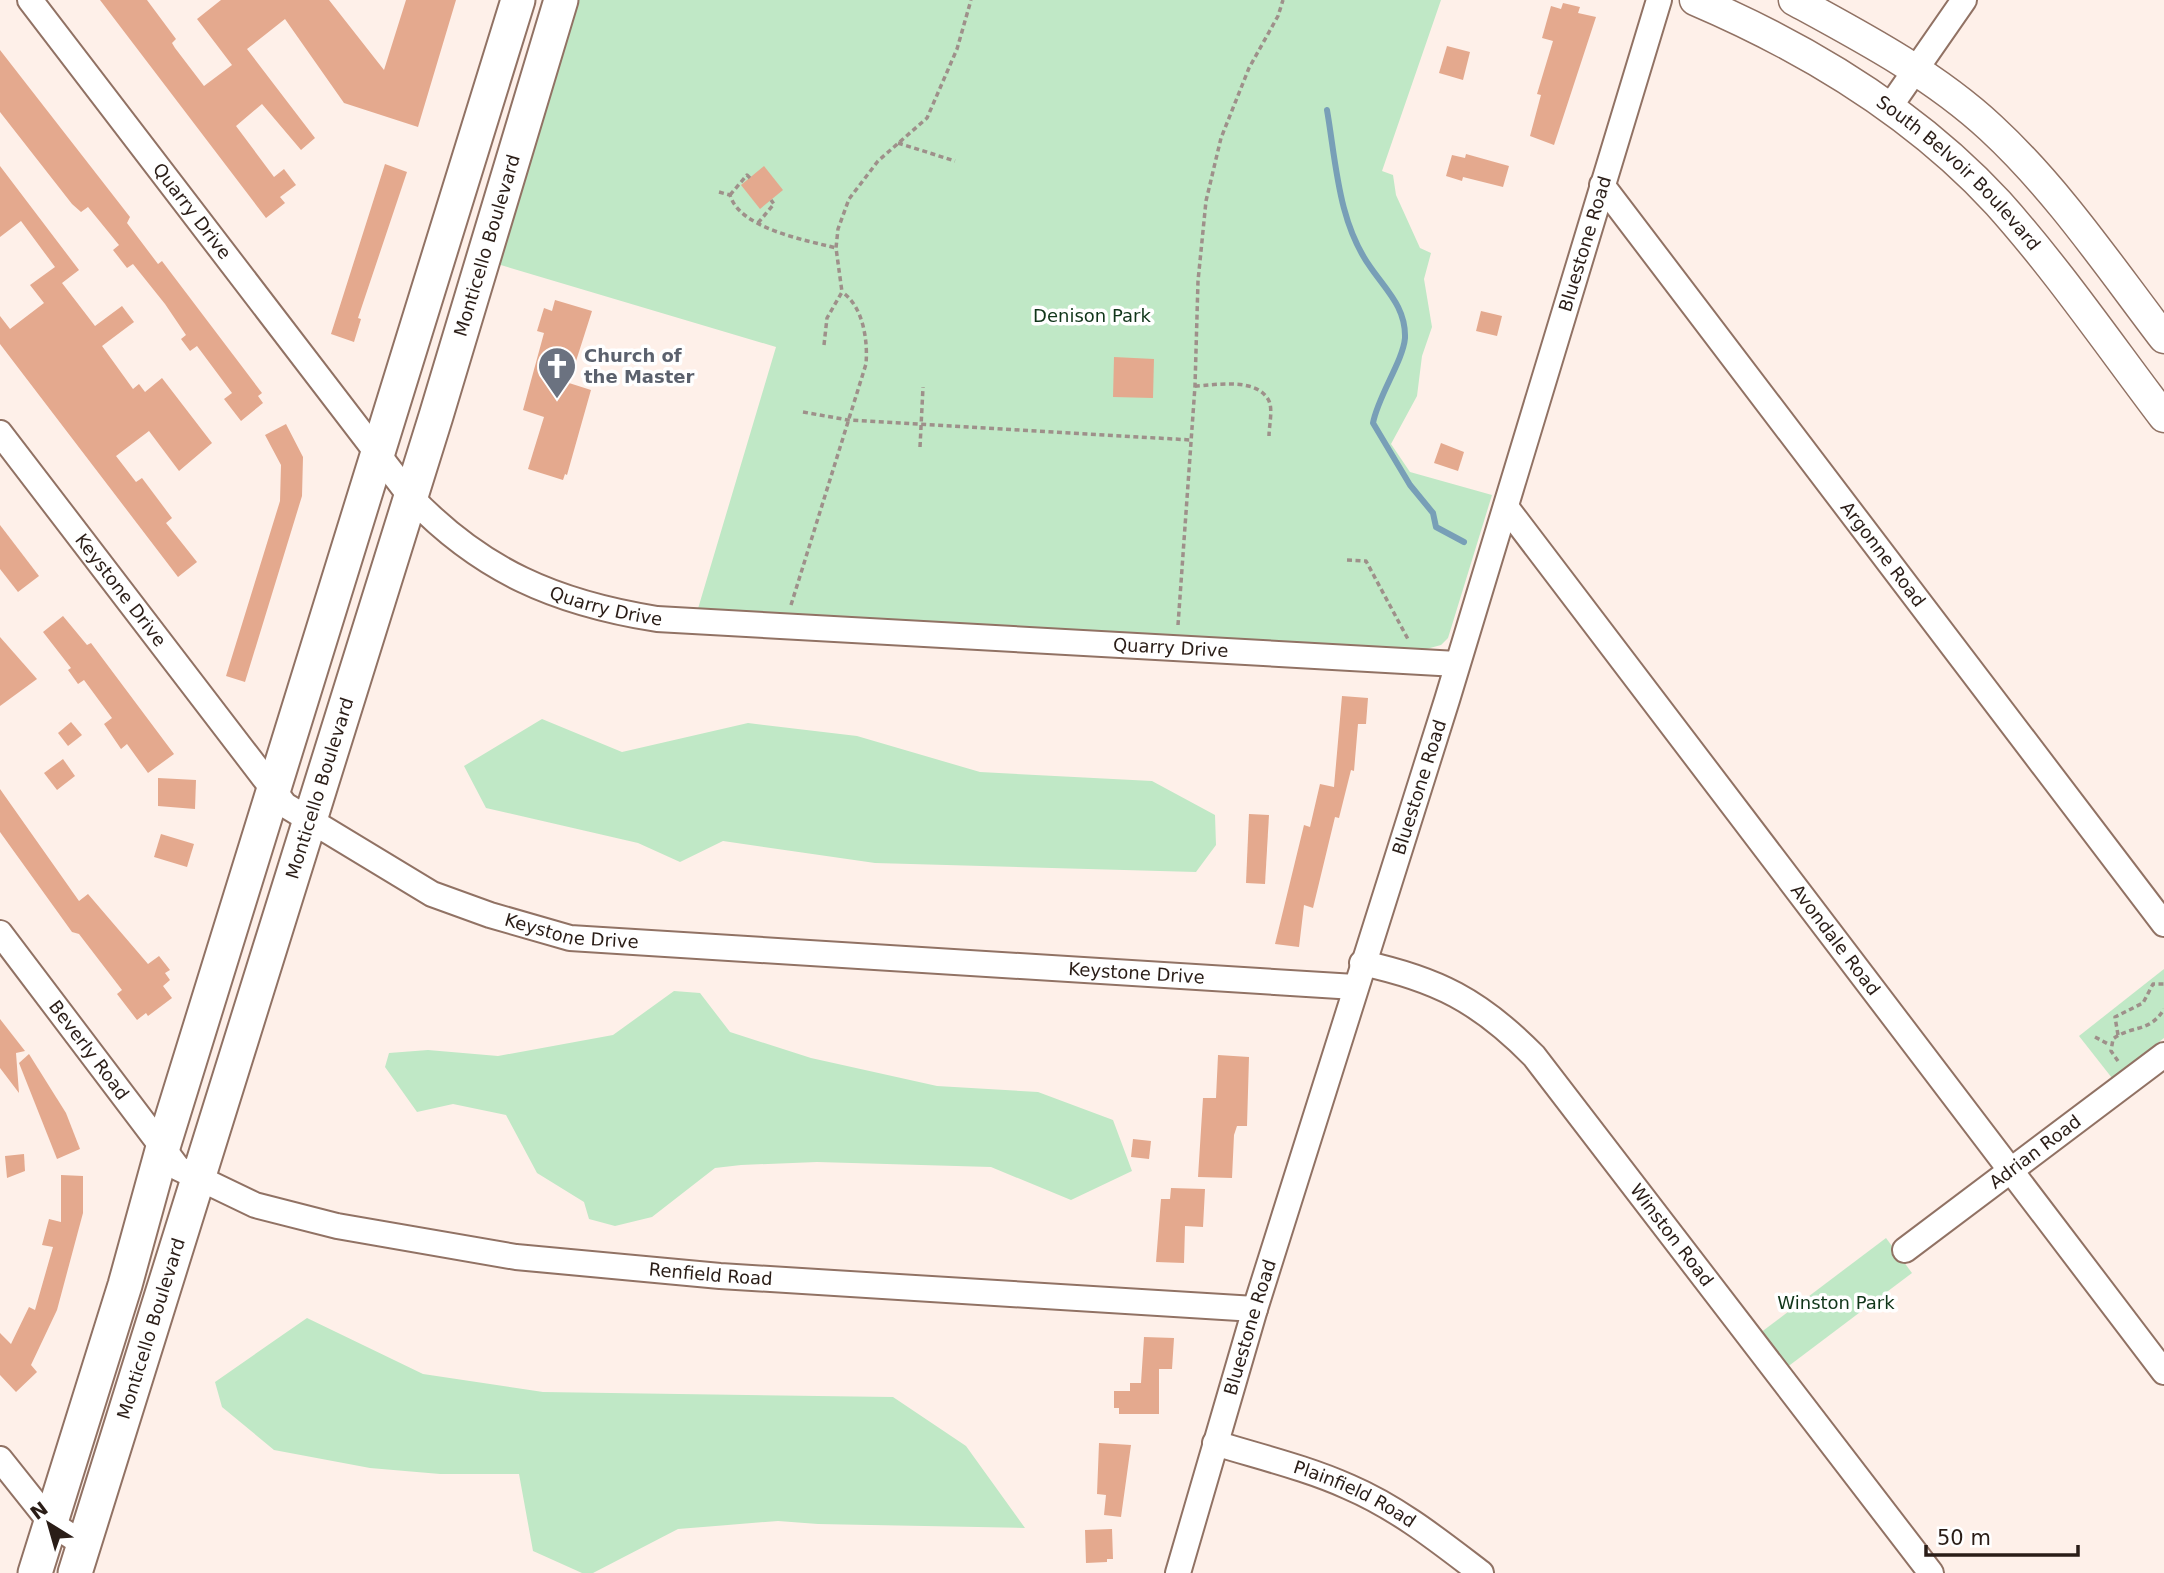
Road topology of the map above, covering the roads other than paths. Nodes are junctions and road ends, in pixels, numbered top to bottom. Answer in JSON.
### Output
{"nodes":[{"id":1,"x":30,"y":0,"type":"edge"},
{"id":2,"x":518,"y":0,"type":"edge"},
{"id":3,"x":561,"y":0,"type":"edge"},
{"id":4,"x":1659,"y":0,"type":"edge"},
{"id":5,"x":1695,"y":0,"type":"edge"},
{"id":6,"x":1794,"y":0,"type":"edge"},
{"id":7,"x":1964,"y":0,"type":"edge"},
{"id":8,"x":1914,"y":71,"type":"junction"},
{"id":9,"x":1889,"y":108,"type":"junction"},
{"id":10,"x":1602,"y":185,"type":"junction"},
{"id":11,"x":2164,"y":338,"type":"edge"},
{"id":12,"x":2164,"y":418,"type":"edge"},
{"id":13,"x":0,"y":433,"type":"edge"},
{"id":14,"x":379,"y":457,"type":"junction"},
{"id":15,"x":410,"y":496,"type":"junction"},
{"id":16,"x":1506,"y":507,"type":"junction"},
{"id":17,"x":1457,"y":664,"type":"junction"},
{"id":18,"x":273,"y":789,"type":"junction"},
{"id":19,"x":309,"y":819,"type":"junction"},
{"id":20,"x":2164,"y":924,"type":"edge"},
{"id":21,"x":0,"y":933,"type":"edge"},
{"id":22,"x":1362,"y":963,"type":"junction"},
{"id":23,"x":1355,"y":987,"type":"junction"},
{"id":24,"x":2164,"y":1055,"type":"edge"},
{"id":25,"x":179,"y":1164,"type":"junction"},
{"id":26,"x":2012,"y":1171,"type":"junction"},
{"id":27,"x":1905,"y":1250,"type":"dead end"},
{"id":28,"x":1255,"y":1309,"type":"junction"},
{"id":29,"x":2164,"y":1372,"type":"edge"},
{"id":30,"x":1215,"y":1443,"type":"junction"},
{"id":31,"x":0,"y":1459,"type":"edge"},
{"id":32,"x":51,"y":1523,"type":"junction"},
{"id":33,"x":79,"y":1558,"type":"edge"},
{"id":34,"x":35,"y":1573,"type":"edge"},
{"id":35,"x":1178,"y":1573,"type":"edge"},
{"id":36,"x":1481,"y":1573,"type":"edge"},
{"id":37,"x":1931,"y":1573,"type":"edge"}],
"edges":[{"from":1,"to":14,"type":"street","name":"Quarry Drive"},
{"from":2,"to":14,"type":"main road","name":"Monticello Boulevard"},
{"from":3,"to":15,"type":"main road","name":"Monticello Boulevard"},
{"from":4,"to":10,"type":"street","name":"Bluestone Road"},
{"from":5,"to":9,"type":"street","name":"South Belvoir Boulevard"},
{"from":6,"to":8,"type":"street"},
{"from":7,"to":8,"type":"street"},
{"from":8,"to":9,"type":"street"},
{"from":8,"to":11,"type":"street"},
{"from":9,"to":12,"type":"street","name":"South Belvoir Boulevard"},
{"from":10,"to":16,"type":"street","name":"Bluestone Road"},
{"from":10,"to":20,"type":"street","name":"Argonne Road"},
{"from":13,"to":18,"type":"street","name":"Keystone Drive"},
{"from":14,"to":15,"type":"street","name":"Quarry Drive"},
{"from":14,"to":18,"type":"main road","name":"Monticello Boulevard"},
{"from":15,"to":17,"type":"street","name":"Quarry Drive"},
{"from":15,"to":19,"type":"main road","name":"Monticello Boulevard"},
{"from":16,"to":17,"type":"street","name":"Bluestone Road"},
{"from":16,"to":26,"type":"street","name":"Avondale Road"},
{"from":17,"to":22,"type":"street","name":"Bluestone Road"},
{"from":18,"to":19,"type":"street","name":"Keystone Drive"},
{"from":18,"to":25,"type":"main road","name":"Monticello Boulevard"},
{"from":19,"to":23,"type":"street","name":"Keystone Drive"},
{"from":19,"to":25,"type":"main road","name":"Monticello Boulevard"},
{"from":21,"to":25,"type":"street","name":"Beverly Road"},
{"from":22,"to":23,"type":"street","name":"Bluestone Road"},
{"from":22,"to":37,"type":"street","name":"Winston Road"},
{"from":23,"to":28,"type":"street","name":"Bluestone Road"},
{"from":24,"to":26,"type":"street","name":"Adrian Road"},
{"from":25,"to":28,"type":"street","name":"Renfield Road"},
{"from":25,"to":32,"type":"main road","name":"Monticello Boulevard"},
{"from":25,"to":33,"type":"main road","name":"Monticello Boulevard"},
{"from":26,"to":27,"type":"street","name":"Adrian Road"},
{"from":26,"to":29,"type":"street","name":"Avondale Road"},
{"from":28,"to":30,"type":"street","name":"Bluestone Road"},
{"from":30,"to":35,"type":"street","name":"Bluestone Road"},
{"from":30,"to":36,"type":"street","name":"Plainfield Road"},
{"from":31,"to":32,"type":"street"},
{"from":32,"to":33,"type":"street"},
{"from":32,"to":34,"type":"main road","name":"Monticello Boulevard"}]}
